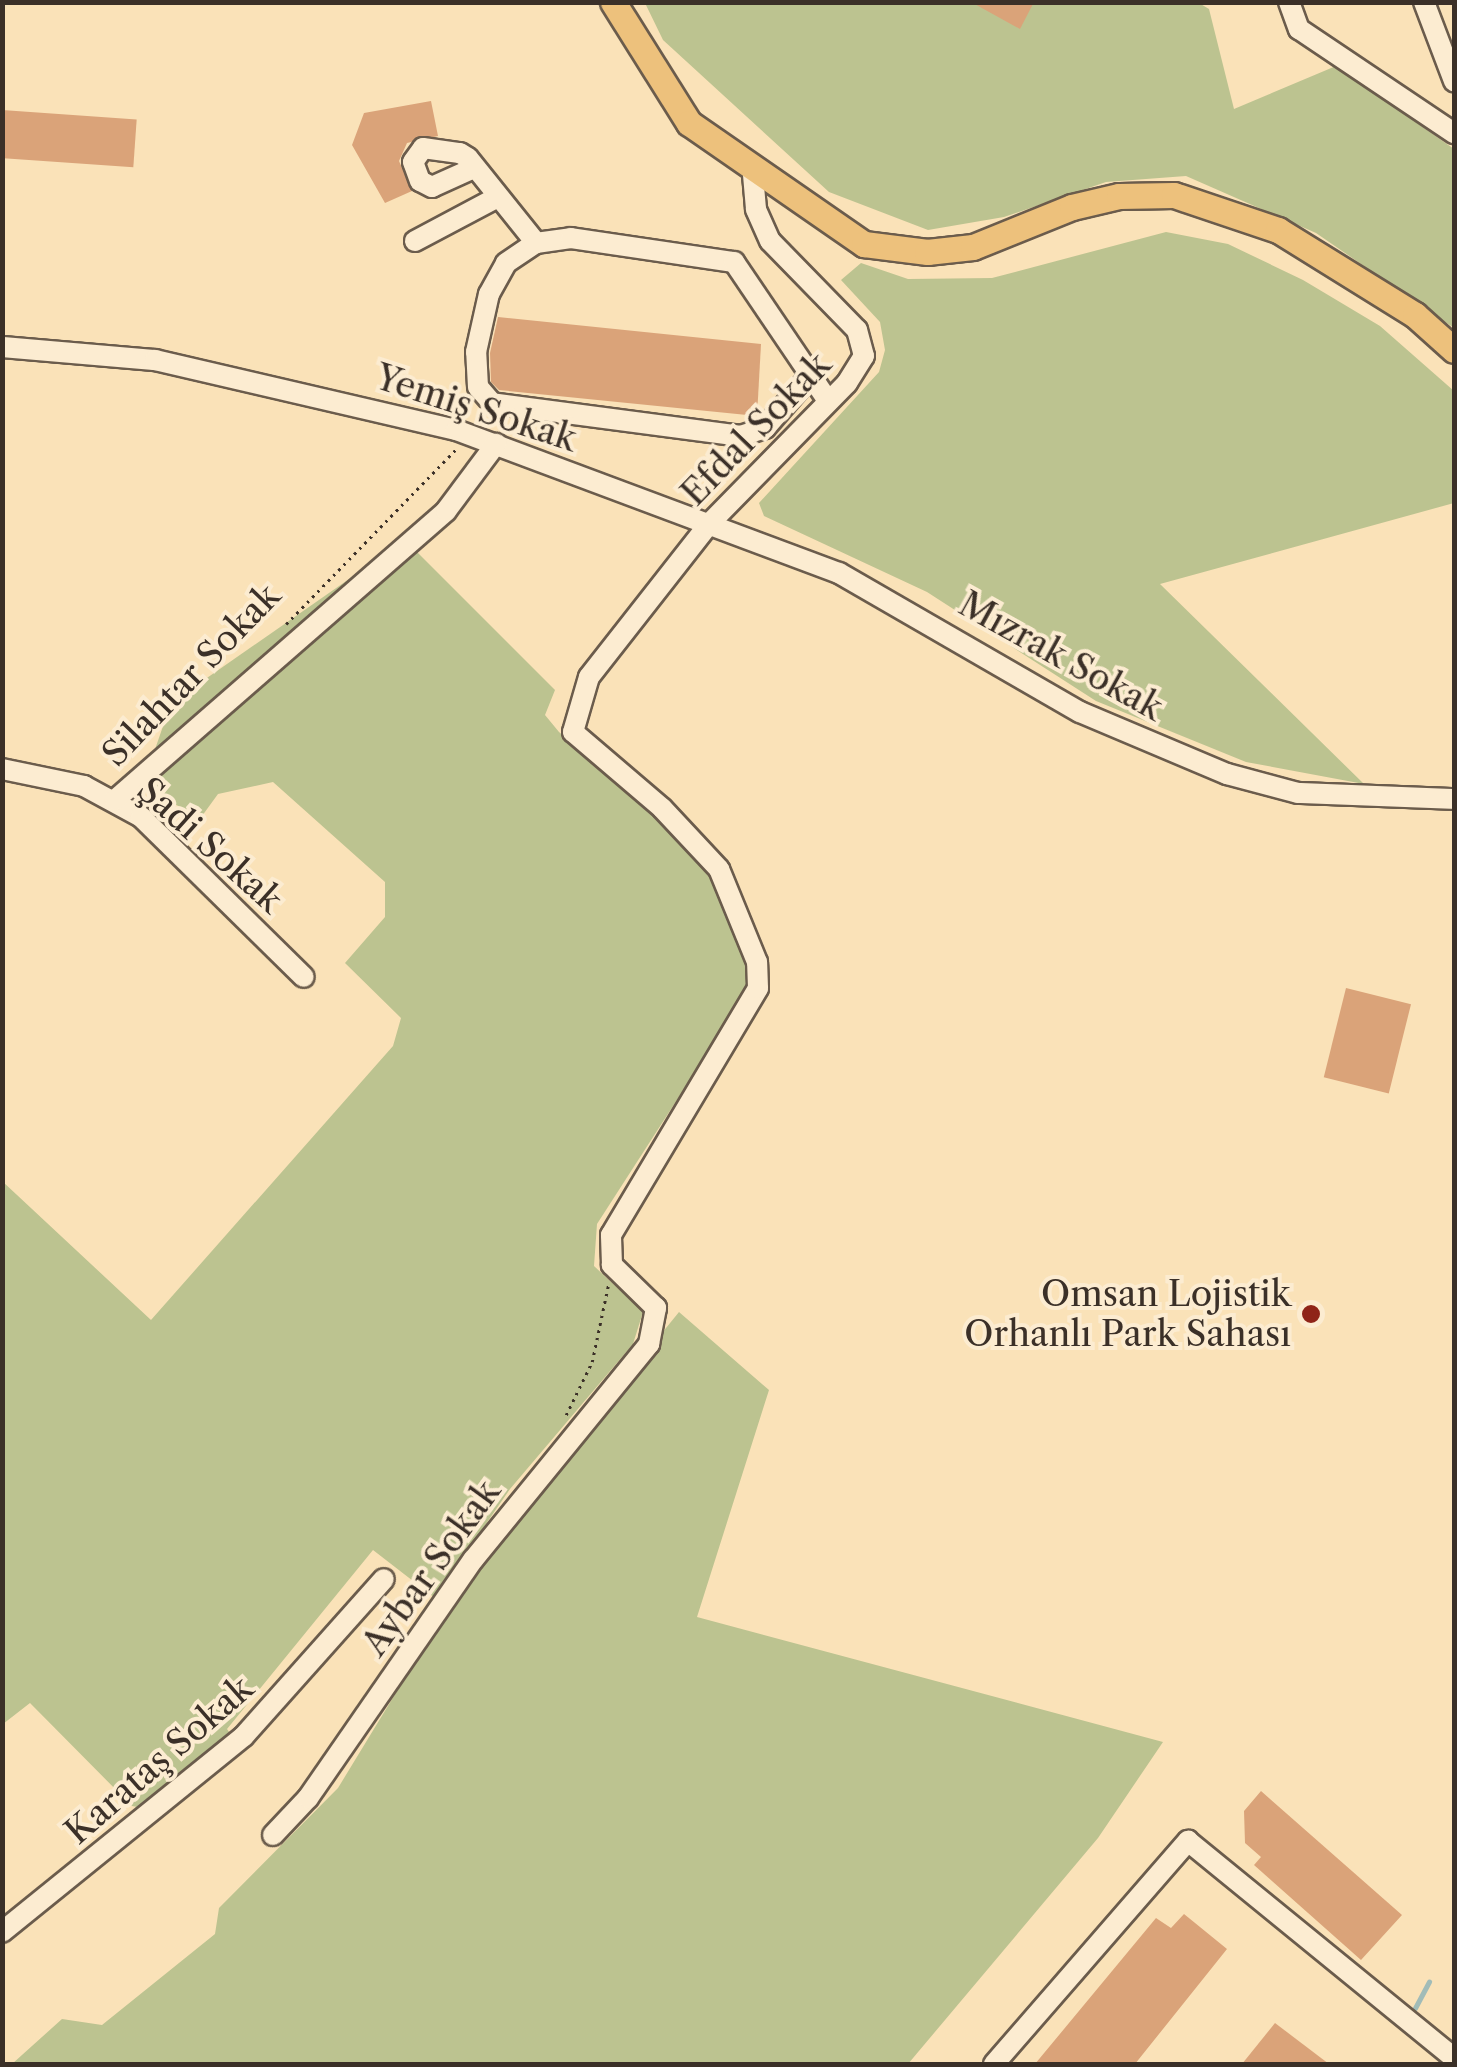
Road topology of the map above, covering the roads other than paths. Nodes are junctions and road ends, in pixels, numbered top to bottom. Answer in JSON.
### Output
{"nodes":[{"id":1,"x":613,"y":2,"type":"edge"},
{"id":2,"x":1289,"y":2,"type":"edge"},
{"id":3,"x":1424,"y":2,"type":"edge"},
{"id":4,"x":1454,"y":81,"type":"edge"},
{"id":5,"x":1454,"y":133,"type":"edge"},
{"id":6,"x":474,"y":168,"type":"dead end"},
{"id":7,"x":753,"y":171,"type":"junction"},
{"id":8,"x":496,"y":198,"type":"junction"},
{"id":9,"x":415,"y":241,"type":"dead end"},
{"id":10,"x":536,"y":243,"type":"junction"},
{"id":11,"x":2,"y":348,"type":"edge"},
{"id":12,"x":1454,"y":350,"type":"edge"},
{"id":13,"x":810,"y":376,"type":"junction"},
{"id":14,"x":828,"y":401,"type":"junction"},
{"id":15,"x":496,"y":444,"type":"junction"},
{"id":16,"x":709,"y":524,"type":"junction"},
{"id":17,"x":2,"y":770,"type":"edge"},
{"id":18,"x":1454,"y":798,"type":"edge"},
{"id":19,"x":115,"y":800,"type":"junction"},
{"id":20,"x":304,"y":976,"type":"dead end"},
{"id":21,"x":649,"y":1344,"type":"joint"},
{"id":22,"x":384,"y":1579,"type":"dead end"},
{"id":23,"x":273,"y":1835,"type":"dead end"},
{"id":24,"x":2,"y":1932,"type":"edge"},
{"id":25,"x":1454,"y":2058,"type":"edge"},
{"id":26,"x":994,"y":2064,"type":"edge"}],
"edges":[{"from":1,"to":7,"type":"main road"},
{"from":2,"to":5,"type":"street"},
{"from":3,"to":4,"type":"street"},
{"from":6,"to":8,"type":"street"},
{"from":7,"to":12,"type":"main road"},
{"from":7,"to":14,"type":"street","name":"Efdal Sokak"},
{"from":8,"to":9,"type":"street"},
{"from":8,"to":10,"type":"street"},
{"from":10,"to":13,"type":"street"},
{"from":10,"to":13,"type":"street"},
{"from":11,"to":15,"type":"street","name":"Yemiş Sokak"},
{"from":13,"to":14,"type":"street"},
{"from":14,"to":16,"type":"street","name":"Efdal Sokak"},
{"from":15,"to":16,"type":"street","name":"Yemiş Sokak"},
{"from":15,"to":19,"type":"street","name":"Silahtar Sokak"},
{"from":16,"to":18,"type":"street","name":"Mızrak Sokak"},
{"from":16,"to":21,"type":"street","name":"Efdal Sokak"},
{"from":17,"to":19,"type":"street","name":"Şadi Sokak"},
{"from":19,"to":20,"type":"street","name":"Şadi Sokak"},
{"from":21,"to":23,"type":"street","name":"Aybar Sokak"},
{"from":22,"to":24,"type":"street","name":"Karataş Sokak"},
{"from":25,"to":26,"type":"street"}]}
